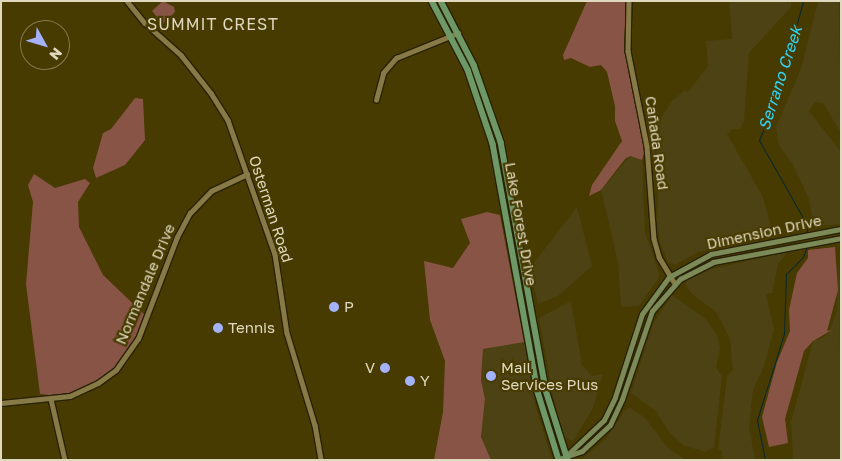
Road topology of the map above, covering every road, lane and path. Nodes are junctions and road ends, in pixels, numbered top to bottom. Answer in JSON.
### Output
{"nodes":[{"id":1,"x":127,"y":1,"type":"edge"},
{"id":2,"x":432,"y":1,"type":"edge"},
{"id":3,"x":441,"y":1,"type":"edge"},
{"id":4,"x":629,"y":1,"type":"edge"},
{"id":5,"x":458,"y":33,"type":"junction"},
{"id":6,"x":452,"y":37,"type":"junction"},
{"id":7,"x":472,"y":81,"type":"junction"},
{"id":8,"x":376,"y":100,"type":"dead end"},
{"id":9,"x":488,"y":103,"type":"junction"},
{"id":10,"x":488,"y":126,"type":"junction"},
{"id":11,"x":247,"y":174,"type":"junction"},
{"id":12,"x":841,"y":229,"type":"edge"},
{"id":13,"x":841,"y":238,"type":"edge"},
{"id":14,"x":669,"y":277,"type":"junction"},
{"id":15,"x":674,"y":284,"type":"junction"},
{"id":16,"x":50,"y":399,"type":"junction"},
{"id":17,"x":1,"y":402,"type":"edge"},
{"id":18,"x":567,"y":458,"type":"edge"},
{"id":19,"x":559,"y":459,"type":"edge"},
{"id":20,"x":65,"y":460,"type":"edge"},
{"id":21,"x":321,"y":460,"type":"edge"}],
"edges":[{"from":1,"to":11,"type":"street","name":"Osterman Road"},
{"from":2,"to":6,"type":"main road","name":"Lake Forest Drive"},
{"from":3,"to":5,"type":"main road","name":"Lake Forest Drive"},
{"from":4,"to":14,"type":"street","name":"Cañada Road"},
{"from":5,"to":6,"type":"street"},
{"from":5,"to":9,"type":"main road","name":"Lake Forest Drive"},
{"from":6,"to":7,"type":"main road","name":"Lake Forest Drive"},
{"from":6,"to":8,"type":"street"},
{"from":7,"to":9,"type":"main road"},
{"from":7,"to":10,"type":"main road","name":"Lake Forest Drive"},
{"from":9,"to":10,"type":"main road"},
{"from":9,"to":18,"type":"main road","name":"Lake Forest Drive"},
{"from":10,"to":19,"type":"main road","name":"Lake Forest Drive"},
{"from":11,"to":16,"type":"street","name":"Normandale Drive"},
{"from":11,"to":21,"type":"street","name":"Osterman Road"},
{"from":12,"to":14,"type":"main road","name":"Dimension Drive"},
{"from":13,"to":15,"type":"main road","name":"Dimension Drive"},
{"from":14,"to":15,"type":"street","name":"Cañada Road"},
{"from":14,"to":18,"type":"main road","name":"Dimension Drive"},
{"from":15,"to":18,"type":"main road","name":"Dimension Drive"},
{"from":16,"to":17,"type":"street","name":"Normandale Drive"},
{"from":16,"to":20,"type":"street"},
{"from":18,"to":19,"type":"main road","name":"Dimension Drive"}]}
